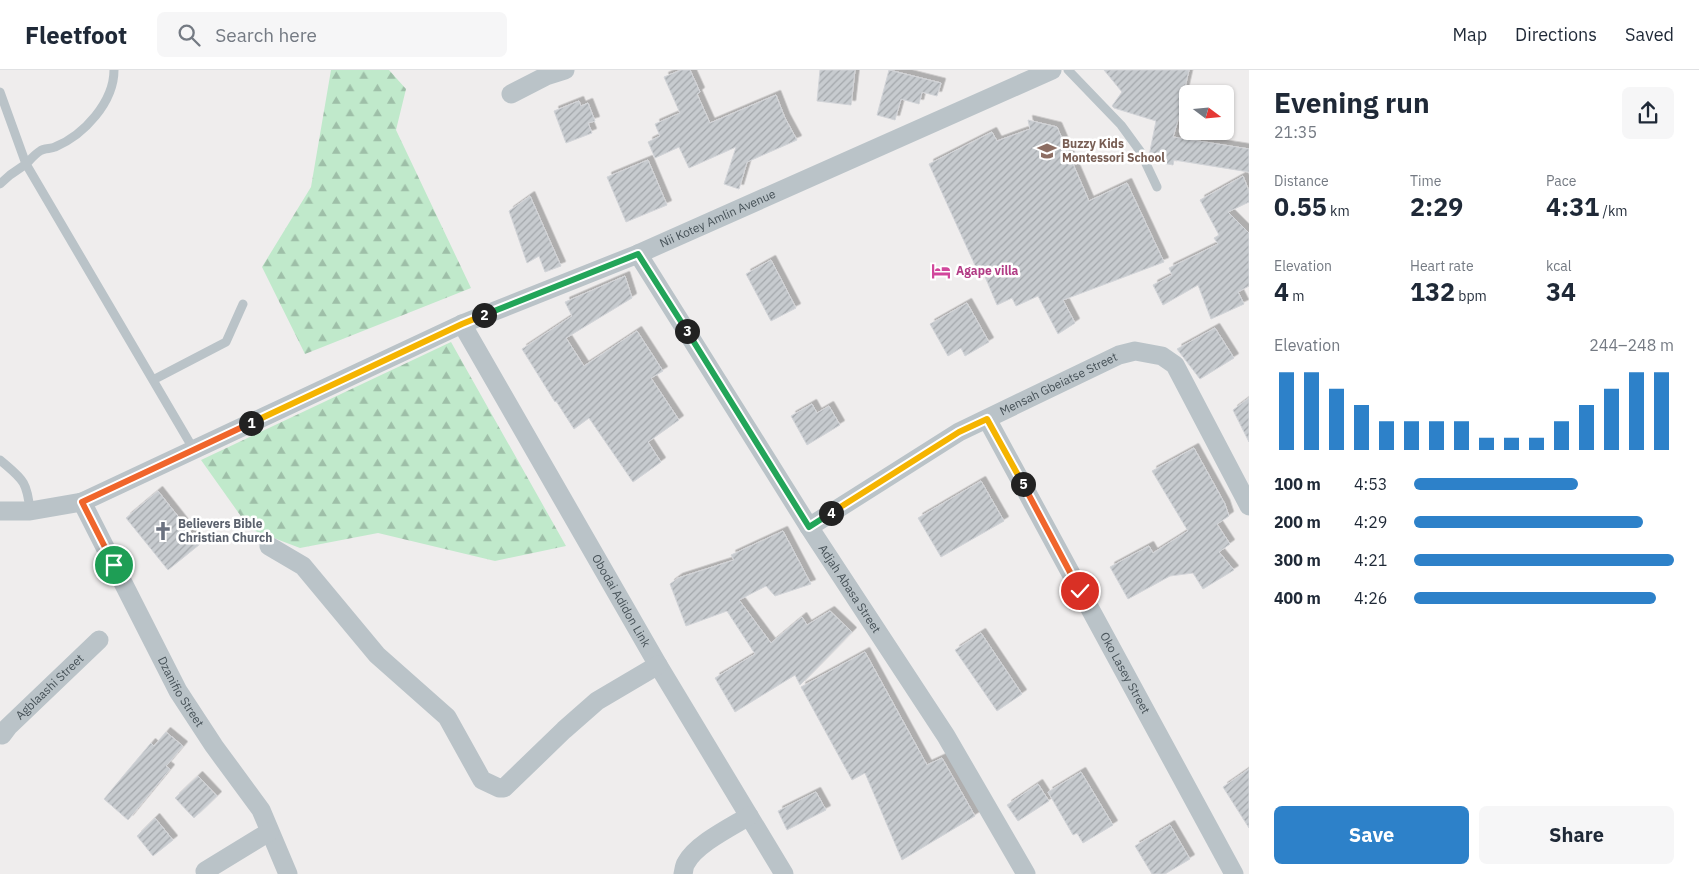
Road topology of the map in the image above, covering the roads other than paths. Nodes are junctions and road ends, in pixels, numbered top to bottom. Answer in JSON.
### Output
{"nodes":[{"id":1,"x":114,"y":70,"type":"edge"},
{"id":2,"x":565,"y":70,"type":"edge"},
{"id":3,"x":1051,"y":70,"type":"edge"},
{"id":4,"x":1068,"y":70,"type":"edge"},
{"id":5,"x":0,"y":92,"type":"edge"},
{"id":6,"x":511,"y":94,"type":"dead end"},
{"id":7,"x":26,"y":164,"type":"junction"},
{"id":8,"x":0,"y":184,"type":"edge"},
{"id":9,"x":1158,"y":186,"type":"dead end"},
{"id":10,"x":638,"y":254,"type":"junction"},
{"id":11,"x":242,"y":304,"type":"dead end"},
{"id":12,"x":462,"y":324,"type":"junction"},
{"id":13,"x":153,"y":380,"type":"junction"},
{"id":14,"x":987,"y":419,"type":"junction"},
{"id":15,"x":194,"y":450,"type":"junction"},
{"id":16,"x":0,"y":460,"type":"edge"},
{"id":17,"x":82,"y":502,"type":"junction"},
{"id":18,"x":1249,"y":506,"type":"edge"},
{"id":19,"x":15,"y":511,"type":"edge"},
{"id":20,"x":0,"y":524,"type":"edge"},
{"id":21,"x":809,"y":527,"type":"junction"},
{"id":22,"x":269,"y":546,"type":"dead end"},
{"id":23,"x":99,"y":640,"type":"dead end"},
{"id":24,"x":658,"y":665,"type":"junction"},
{"id":25,"x":1,"y":735,"type":"edge"},
{"id":26,"x":749,"y":816,"type":"junction"},
{"id":27,"x":269,"y":832,"type":"junction"},
{"id":28,"x":205,"y":871,"type":"dead end"},
{"id":29,"x":288,"y":874,"type":"edge"},
{"id":30,"x":683,"y":874,"type":"edge"},
{"id":31,"x":784,"y":874,"type":"edge"},
{"id":32,"x":1026,"y":874,"type":"edge"},
{"id":33,"x":1234,"y":874,"type":"edge"}],
"edges":[{"from":1,"to":7,"type":"lane"},
{"from":2,"to":6,"type":"street"},
{"from":3,"to":10,"type":"street","name":"Nii Kotey Amlin Avenue"},
{"from":4,"to":9,"type":"lane"},
{"from":5,"to":7,"type":"lane"},
{"from":7,"to":8,"type":"lane"},
{"from":7,"to":13,"type":"lane"},
{"from":10,"to":12,"type":"street","name":"Nii Kotey Amlin Avenue"},
{"from":10,"to":21,"type":"street","name":"Adjah Abasa Street"},
{"from":11,"to":13,"type":"lane"},
{"from":12,"to":15,"type":"street","name":"Nii Kotey Amlin Avenue"},
{"from":12,"to":24,"type":"street","name":"Obodai Adidon Link"},
{"from":13,"to":15,"type":"lane"},
{"from":14,"to":18,"type":"street","name":"Mensah Gbeiatse Street"},
{"from":14,"to":21,"type":"street","name":"Mensah Gbeiatse Street"},
{"from":14,"to":33,"type":"street","name":"Oko Lasey Street"},
{"from":15,"to":17,"type":"street","name":"Nii Kotey Amlin Avenue"},
{"from":16,"to":19,"type":"lane"},
{"from":17,"to":19,"type":"street","name":"Nii Kotey Amlin Avenue"},
{"from":17,"to":27,"type":"street","name":"Dzanifio Street"},
{"from":19,"to":20,"type":"street"},
{"from":21,"to":32,"type":"street","name":"Adjah Abasa Street"},
{"from":22,"to":24,"type":"street"},
{"from":23,"to":25,"type":"street","name":"Agblaashi Street"},
{"from":24,"to":26,"type":"street","name":"Obodai Adidon Link"},
{"from":26,"to":30,"type":"street"},
{"from":26,"to":31,"type":"street","name":"Obodai Adidon Link"},
{"from":27,"to":28,"type":"street"},
{"from":27,"to":29,"type":"street","name":"Dzanifio Street"}]}
